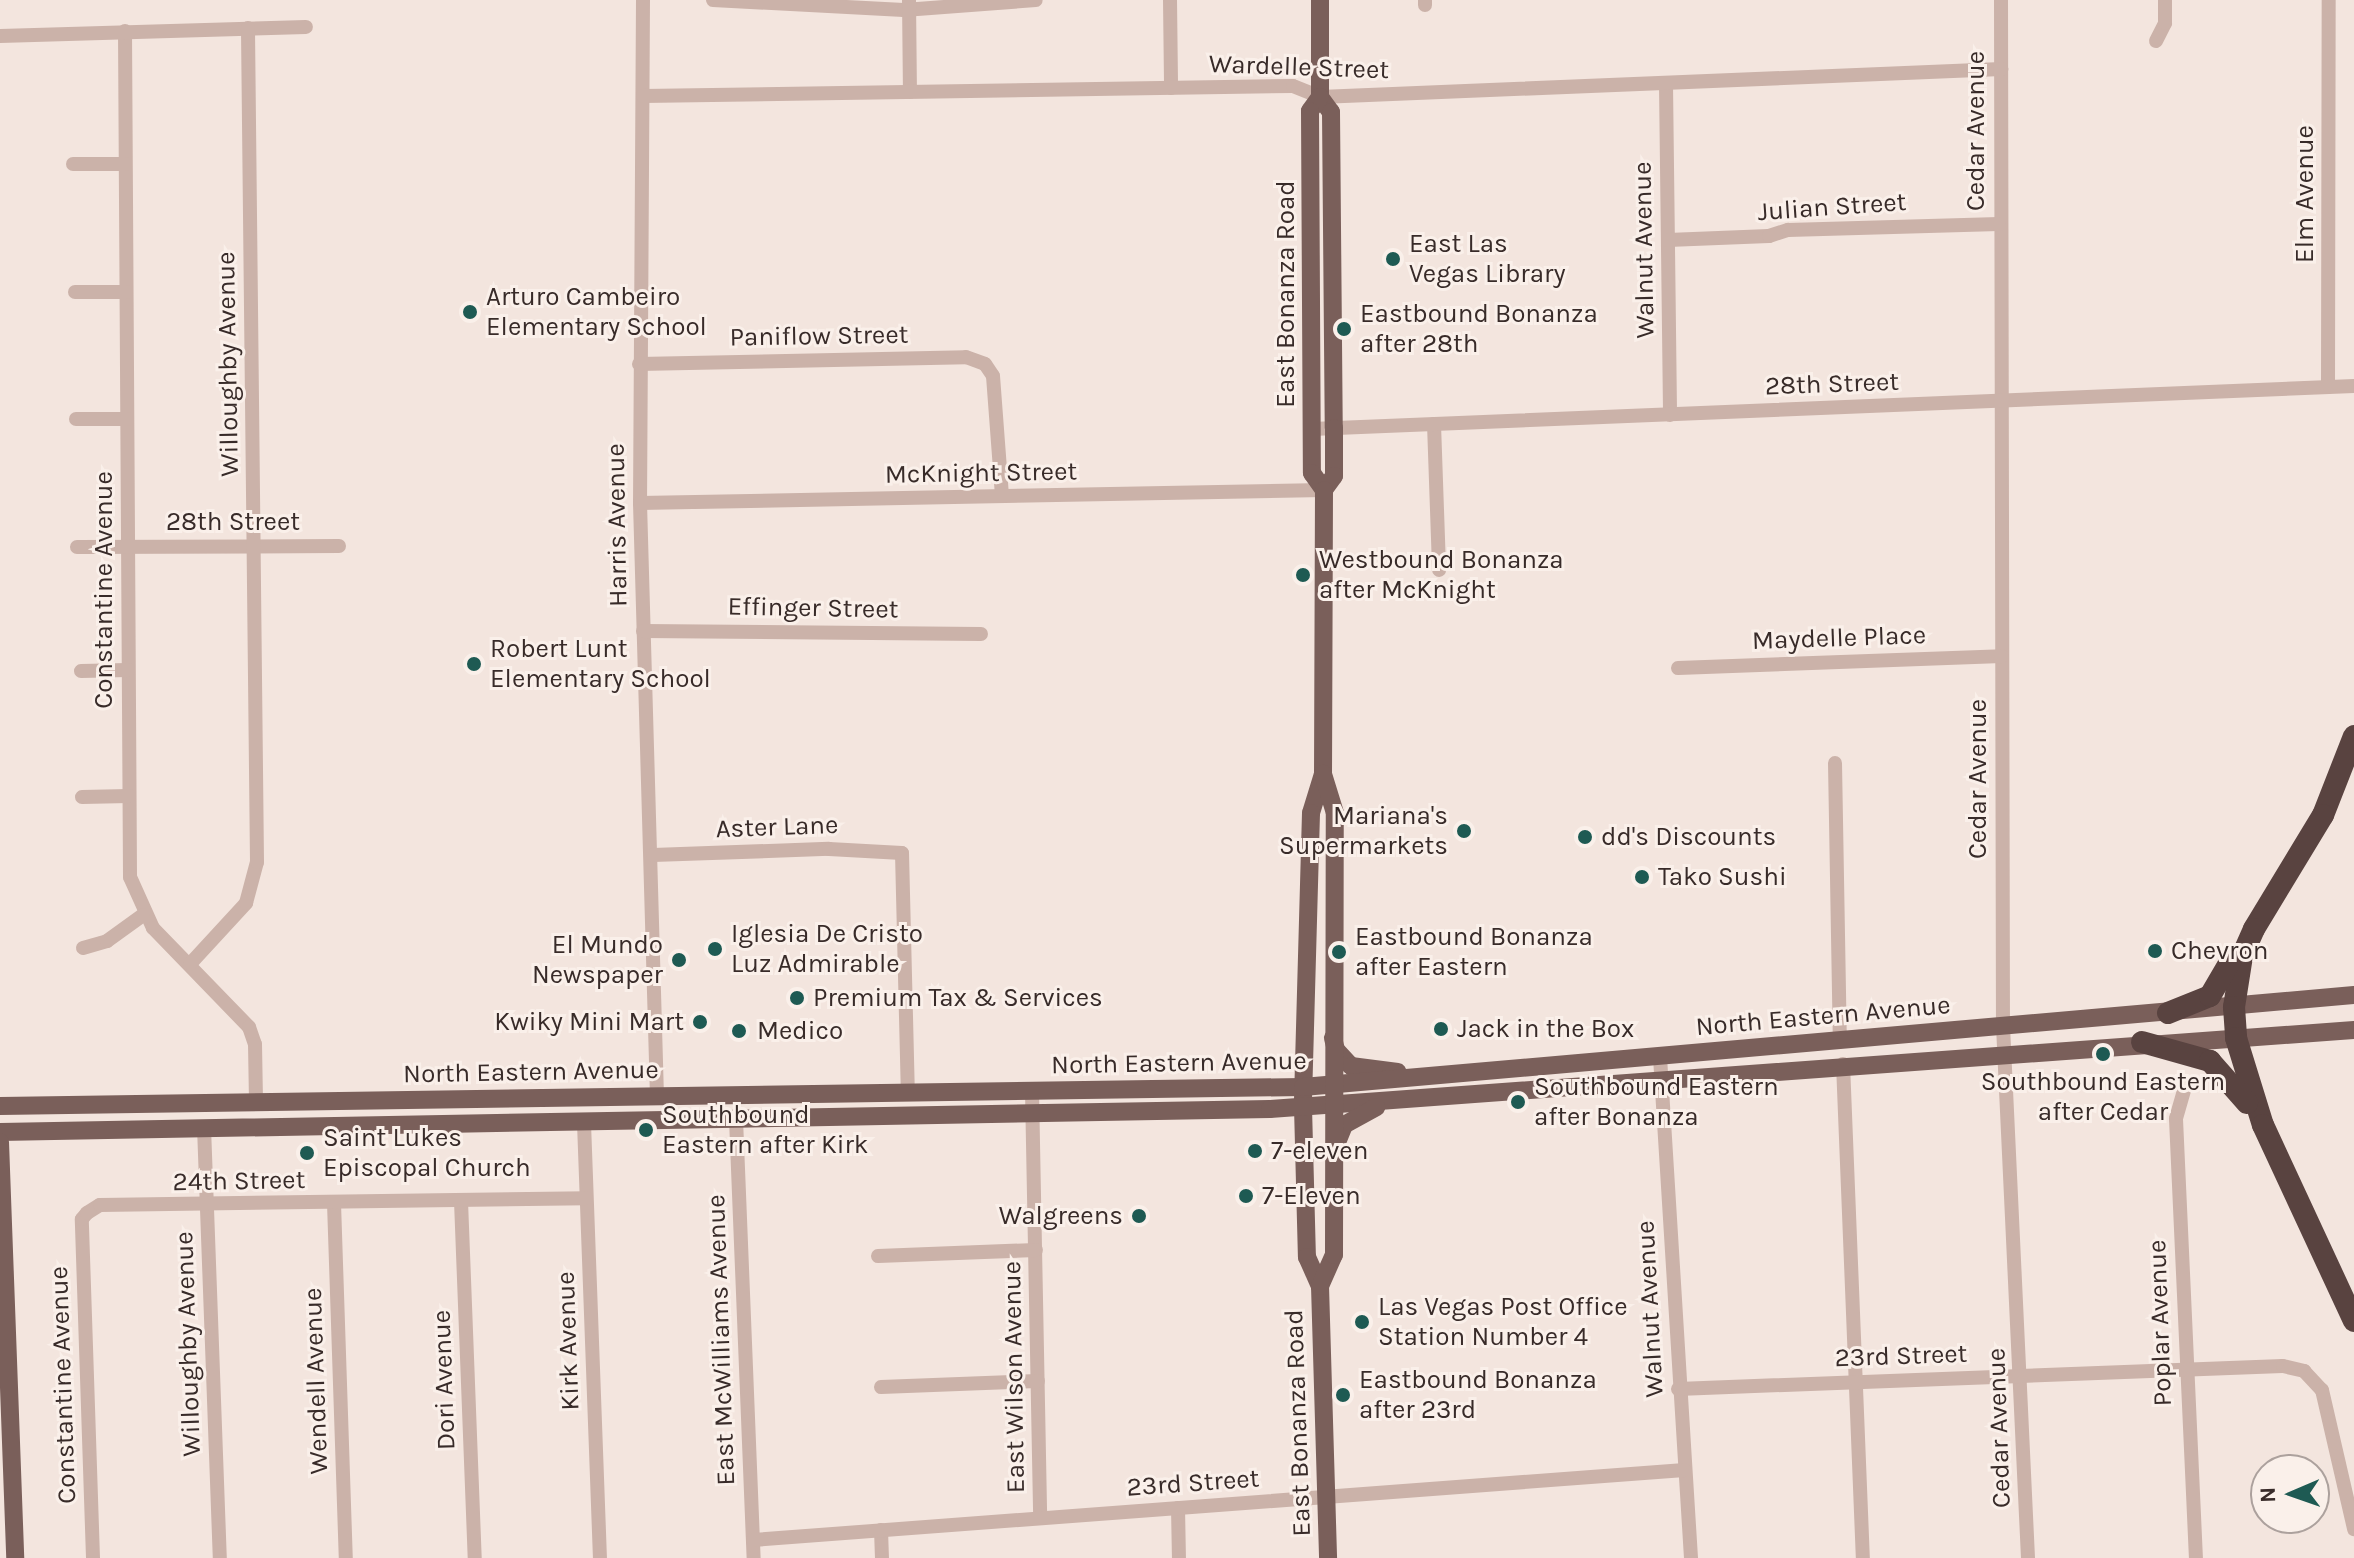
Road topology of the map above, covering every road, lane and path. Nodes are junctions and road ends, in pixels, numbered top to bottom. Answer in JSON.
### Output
{"nodes":[{"id":1,"x":643,"y":0,"type":"edge"},
{"id":2,"x":713,"y":0,"type":"edge"},
{"id":3,"x":1036,"y":0,"type":"edge"},
{"id":4,"x":1170,"y":0,"type":"edge"},
{"id":5,"x":1320,"y":0,"type":"edge"},
{"id":6,"x":2001,"y":0,"type":"edge"},
{"id":7,"x":2165,"y":0,"type":"edge"},
{"id":8,"x":2329,"y":0,"type":"edge"},
{"id":9,"x":909,"y":5,"type":"edge"},
{"id":10,"x":306,"y":27,"type":"dead end"},
{"id":11,"x":248,"y":28,"type":"junction"},
{"id":12,"x":125,"y":31,"type":"junction"},
{"id":13,"x":0,"y":36,"type":"edge"},
{"id":14,"x":2156,"y":41,"type":"dead end"},
{"id":15,"x":2001,"y":69,"type":"junction"},
{"id":16,"x":1666,"y":84,"type":"junction"},
{"id":17,"x":1171,"y":88,"type":"junction"},
{"id":18,"x":910,"y":92,"type":"junction"},
{"id":19,"x":643,"y":96,"type":"junction"},
{"id":20,"x":1320,"y":97,"type":"junction"},
{"id":21,"x":73,"y":164,"type":"dead end"},
{"id":22,"x":125,"y":164,"type":"junction"},
{"id":23,"x":1999,"y":224,"type":"junction"},
{"id":24,"x":1668,"y":240,"type":"junction"},
{"id":25,"x":75,"y":292,"type":"dead end"},
{"id":26,"x":126,"y":292,"type":"junction"},
{"id":27,"x":639,"y":364,"type":"junction"},
{"id":28,"x":2354,"y":386,"type":"edge"},
{"id":29,"x":2328,"y":387,"type":"junction"},
{"id":30,"x":2000,"y":401,"type":"junction"},
{"id":31,"x":1670,"y":415,"type":"junction"},
{"id":32,"x":76,"y":419,"type":"dead end"},
{"id":33,"x":127,"y":419,"type":"junction"},
{"id":34,"x":1434,"y":424,"type":"junction"},
{"id":35,"x":1334,"y":428,"type":"junction"},
{"id":36,"x":1312,"y":429,"type":"junction"},
{"id":37,"x":1324,"y":490,"type":"junction"},
{"id":38,"x":1002,"y":496,"type":"junction"},
{"id":39,"x":640,"y":503,"type":"junction"},
{"id":40,"x":254,"y":546,"type":"junction"},
{"id":41,"x":339,"y":546,"type":"dead end"},
{"id":42,"x":77,"y":547,"type":"dead end"},
{"id":43,"x":127,"y":547,"type":"junction"},
{"id":44,"x":1439,"y":570,"type":"dead end"},
{"id":45,"x":643,"y":631,"type":"junction"},
{"id":46,"x":981,"y":634,"type":"dead end"},
{"id":47,"x":2002,"y":656,"type":"junction"},
{"id":48,"x":1678,"y":668,"type":"dead end"},
{"id":49,"x":128,"y":670,"type":"junction"},
{"id":50,"x":81,"y":671,"type":"dead end"},
{"id":51,"x":2354,"y":736,"type":"edge"},
{"id":52,"x":1835,"y":763,"type":"dead end"},
{"id":53,"x":1323,"y":774,"type":"junction"},
{"id":54,"x":129,"y":796,"type":"junction"},
{"id":55,"x":82,"y":797,"type":"dead end"},
{"id":56,"x":1311,"y":813,"type":"junction"},
{"id":57,"x":653,"y":855,"type":"junction"},
{"id":58,"x":1333,"y":879,"type":"junction"},
{"id":59,"x":2261,"y":913,"type":"junction"},
{"id":60,"x":143,"y":915,"type":"junction"},
{"id":61,"x":83,"y":948,"type":"dead end"},
{"id":62,"x":190,"y":964,"type":"junction"},
{"id":63,"x":2354,"y":995,"type":"edge"},
{"id":64,"x":2234,"y":1007,"type":"junction"},
{"id":65,"x":2168,"y":1013,"type":"junction"},
{"id":66,"x":2003,"y":1026,"type":"junction"},
{"id":67,"x":1331,"y":1027,"type":"junction"},
{"id":68,"x":2354,"y":1030,"type":"edge"},
{"id":69,"x":2236,"y":1038,"type":"junction"},
{"id":70,"x":1840,"y":1040,"type":"junction"},
{"id":71,"x":2142,"y":1042,"type":"junction"},
{"id":72,"x":2004,"y":1052,"type":"junction"},
{"id":73,"x":1660,"y":1057,"type":"junction"},
{"id":74,"x":1597,"y":1062,"type":"junction"},
{"id":75,"x":1843,"y":1064,"type":"junction"},
{"id":76,"x":1425,"y":1077,"type":"junction"},
{"id":77,"x":1661,"y":1080,"type":"junction"},
{"id":78,"x":1332,"y":1086,"type":"junction"},
{"id":79,"x":1303,"y":1087,"type":"junction"},
{"id":80,"x":2185,"y":1087,"type":"dead end"},
{"id":81,"x":1535,"y":1090,"type":"junction"},
{"id":82,"x":1032,"y":1091,"type":"junction"},
{"id":83,"x":839,"y":1094,"type":"junction"},
{"id":84,"x":908,"y":1094,"type":"junction"},
{"id":85,"x":657,"y":1096,"type":"junction"},
{"id":86,"x":1387,"y":1102,"type":"junction"},
{"id":87,"x":256,"y":1103,"type":"junction"},
{"id":88,"x":1332,"y":1105,"type":"junction"},
{"id":89,"x":0,"y":1106,"type":"edge"},
{"id":90,"x":1303,"y":1107,"type":"junction"},
{"id":91,"x":1032,"y":1113,"type":"junction"},
{"id":92,"x":736,"y":1119,"type":"junction"},
{"id":93,"x":547,"y":1123,"type":"junction"},
{"id":94,"x":584,"y":1123,"type":"junction"},
{"id":95,"x":2263,"y":1125,"type":"junction"},
{"id":96,"x":204,"y":1127,"type":"junction"},
{"id":97,"x":180,"y":1128,"type":"junction"},
{"id":98,"x":0,"y":1132,"type":"edge"},
{"id":99,"x":0,"y":1142,"type":"edge"},
{"id":100,"x":1332,"y":1168,"type":"junction"},
{"id":101,"x":586,"y":1198,"type":"junction"},
{"id":102,"x":461,"y":1201,"type":"junction"},
{"id":103,"x":334,"y":1203,"type":"junction"},
{"id":104,"x":207,"y":1206,"type":"junction"},
{"id":105,"x":87,"y":1213,"type":"joint"},
{"id":106,"x":1036,"y":1250,"type":"junction"},
{"id":107,"x":878,"y":1256,"type":"dead end"},
{"id":108,"x":1320,"y":1286,"type":"junction"},
{"id":109,"x":2354,"y":1321,"type":"edge"},
{"id":110,"x":2186,"y":1371,"type":"junction"},
{"id":111,"x":2022,"y":1375,"type":"junction"},
{"id":112,"x":1038,"y":1381,"type":"junction"},
{"id":113,"x":1854,"y":1382,"type":"junction"},
{"id":114,"x":881,"y":1387,"type":"dead end"},
{"id":115,"x":1678,"y":1389,"type":"junction"},
{"id":116,"x":1684,"y":1470,"type":"junction"},
{"id":117,"x":1326,"y":1497,"type":"junction"},
{"id":118,"x":1178,"y":1508,"type":"junction"},
{"id":119,"x":1040,"y":1518,"type":"junction"},
{"id":120,"x":2354,"y":1529,"type":"edge"},
{"id":121,"x":881,"y":1530,"type":"junction"},
{"id":122,"x":753,"y":1540,"type":"junction"},
{"id":123,"x":15,"y":1558,"type":"edge"},
{"id":124,"x":93,"y":1558,"type":"edge"},
{"id":125,"x":220,"y":1558,"type":"edge"},
{"id":126,"x":346,"y":1558,"type":"edge"},
{"id":127,"x":475,"y":1558,"type":"edge"},
{"id":128,"x":600,"y":1558,"type":"edge"},
{"id":129,"x":754,"y":1558,"type":"edge"},
{"id":130,"x":882,"y":1558,"type":"edge"},
{"id":131,"x":1179,"y":1558,"type":"edge"},
{"id":132,"x":1328,"y":1558,"type":"edge"},
{"id":133,"x":1691,"y":1558,"type":"edge"},
{"id":134,"x":1863,"y":1558,"type":"edge"},
{"id":135,"x":2028,"y":1558,"type":"edge"},
{"id":136,"x":2196,"y":1558,"type":"edge"}],
"edges":[{"from":1,"to":19,"type":"street","name":"Harris Avenue"},
{"from":2,"to":9,"type":"street"},
{"from":3,"to":9,"type":"street"},
{"from":4,"to":17,"type":"street"},
{"from":5,"to":20,"type":"main road","name":"East Bonanza Road"},
{"from":6,"to":15,"type":"street","name":"Cedar Avenue"},
{"from":7,"to":14,"type":"street"},
{"from":8,"to":29,"type":"street","name":"Elm Avenue"},
{"from":9,"to":18,"type":"street"},
{"from":10,"to":11,"type":"street"},
{"from":11,"to":12,"type":"street"},
{"from":11,"to":40,"type":"street","name":"Willoughby Avenue"},
{"from":12,"to":13,"type":"street"},
{"from":12,"to":22,"type":"street","name":"Constantine Avenue"},
{"from":15,"to":16,"type":"street","name":"Wardelle Street"},
{"from":15,"to":23,"type":"street","name":"Cedar Avenue"},
{"from":16,"to":20,"type":"street","name":"Wardelle Street"},
{"from":16,"to":24,"type":"street","name":"Walnut Avenue"},
{"from":17,"to":18,"type":"street","name":"Wardelle Street"},
{"from":17,"to":20,"type":"street","name":"Wardelle Street"},
{"from":18,"to":19,"type":"street","name":"Wardelle Street"},
{"from":19,"to":27,"type":"street","name":"Harris Avenue"},
{"from":20,"to":35,"type":"main road","name":"East Bonanza Road"},
{"from":20,"to":36,"type":"main road","name":"East Bonanza Road"},
{"from":21,"to":22,"type":"street"},
{"from":22,"to":26,"type":"street","name":"Constantine Avenue"},
{"from":23,"to":24,"type":"street","name":"Julian Street"},
{"from":23,"to":30,"type":"street","name":"Cedar Avenue"},
{"from":24,"to":31,"type":"street","name":"Walnut Avenue"},
{"from":25,"to":26,"type":"street"},
{"from":26,"to":33,"type":"street","name":"Constantine Avenue"},
{"from":27,"to":38,"type":"street","name":"Paniflow Street"},
{"from":27,"to":39,"type":"street","name":"Harris Avenue"},
{"from":28,"to":29,"type":"street","name":"28th Street"},
{"from":29,"to":30,"type":"street","name":"28th Street"},
{"from":30,"to":31,"type":"street","name":"28th Street"},
{"from":30,"to":47,"type":"street","name":"Cedar Avenue"},
{"from":31,"to":34,"type":"street","name":"28th Street"},
{"from":32,"to":33,"type":"street"},
{"from":33,"to":43,"type":"street","name":"Constantine Avenue"},
{"from":34,"to":35,"type":"street","name":"28th Street"},
{"from":34,"to":44,"type":"street"},
{"from":35,"to":36,"type":"street","name":"28th Street"},
{"from":35,"to":37,"type":"main road","name":"East Bonanza Road"},
{"from":36,"to":37,"type":"main road","name":"East Bonanza Road"},
{"from":37,"to":38,"type":"street","name":"McKnight Street"},
{"from":37,"to":53,"type":"main road","name":"East Bonanza Road"},
{"from":38,"to":39,"type":"street","name":"McKnight Street"},
{"from":39,"to":45,"type":"street","name":"Harris Avenue"},
{"from":40,"to":41,"type":"street","name":"28th Street"},
{"from":40,"to":43,"type":"street","name":"28th Street"},
{"from":40,"to":62,"type":"street","name":"Willoughby Avenue"},
{"from":42,"to":43,"type":"street","name":"28th Street"},
{"from":43,"to":49,"type":"street","name":"Constantine Avenue"},
{"from":45,"to":46,"type":"street","name":"Effinger Street"},
{"from":45,"to":57,"type":"street","name":"Harris Avenue"},
{"from":47,"to":48,"type":"street","name":"Maydelle Place"},
{"from":47,"to":66,"type":"street","name":"Cedar Avenue"},
{"from":49,"to":50,"type":"street"},
{"from":49,"to":54,"type":"street","name":"Constantine Avenue"},
{"from":51,"to":59,"type":"highway"},
{"from":52,"to":70,"type":"street"},
{"from":53,"to":56,"type":"main road","name":"East Bonanza Road"},
{"from":53,"to":58,"type":"main road","name":"East Bonanza Road"},
{"from":54,"to":55,"type":"street"},
{"from":54,"to":60,"type":"street","name":"Constantine Avenue"},
{"from":56,"to":58,"type":"main road"},
{"from":56,"to":79,"type":"main road","name":"East Bonanza Road"},
{"from":57,"to":84,"type":"street","name":"Aster Lane"},
{"from":57,"to":85,"type":"street","name":"Harris Avenue"},
{"from":58,"to":67,"type":"main road","name":"East Bonanza Road"},
{"from":59,"to":64,"type":"highway"},
{"from":59,"to":65,"type":"highway"},
{"from":60,"to":61,"type":"street"},
{"from":60,"to":62,"type":"street","name":"Constantine Avenue"},
{"from":62,"to":87,"type":"street","name":"Constantine Avenue"},
{"from":63,"to":64,"type":"main road","name":"North Eastern Avenue"},
{"from":64,"to":65,"type":"main road","name":"North Eastern Avenue"},
{"from":64,"to":69,"type":"highway"},
{"from":65,"to":66,"type":"main road","name":"North Eastern Avenue"},
{"from":66,"to":70,"type":"main road","name":"North Eastern Avenue"},
{"from":66,"to":72,"type":"street","name":"Cedar Avenue"},
{"from":67,"to":76,"type":"main road"},
{"from":67,"to":78,"type":"main road","name":"East Bonanza Road"},
{"from":68,"to":69,"type":"main road","name":"North Eastern Avenue"},
{"from":69,"to":71,"type":"main road","name":"North Eastern Avenue"},
{"from":69,"to":95,"type":"highway"},
{"from":70,"to":73,"type":"main road","name":"North Eastern Avenue"},
{"from":71,"to":72,"type":"main road","name":"North Eastern Avenue"},
{"from":71,"to":95,"type":"highway"},
{"from":72,"to":75,"type":"main road","name":"North Eastern Avenue"},
{"from":72,"to":111,"type":"street","name":"Cedar Avenue"},
{"from":73,"to":74,"type":"main road","name":"North Eastern Avenue"},
{"from":73,"to":77,"type":"street","name":"Walnut Avenue"},
{"from":74,"to":76,"type":"main road","name":"North Eastern Avenue"},
{"from":74,"to":81,"type":"main road"},
{"from":75,"to":77,"type":"main road","name":"North Eastern Avenue"},
{"from":75,"to":113,"type":"street"},
{"from":76,"to":78,"type":"main road","name":"North Eastern Avenue"},
{"from":77,"to":81,"type":"main road","name":"North Eastern Avenue"},
{"from":77,"to":115,"type":"street","name":"Walnut Avenue"},
{"from":78,"to":79,"type":"main road","name":"North Eastern Avenue"},
{"from":78,"to":88,"type":"main road","name":"East Bonanza Road"},
{"from":79,"to":82,"type":"main road","name":"North Eastern Avenue"},
{"from":79,"to":90,"type":"main road","name":"East Bonanza Road"},
{"from":80,"to":110,"type":"street","name":"Poplar Avenue"},
{"from":81,"to":86,"type":"main road","name":"North Eastern Avenue"},
{"from":82,"to":84,"type":"main road","name":"North Eastern Avenue"},
{"from":82,"to":91,"type":"street","name":"East Wilson Avenue"},
{"from":83,"to":84,"type":"main road","name":"North Eastern Avenue"},
{"from":83,"to":85,"type":"main road","name":"North Eastern Avenue"},
{"from":83,"to":92,"type":"main road"},
{"from":85,"to":87,"type":"main road","name":"North Eastern Avenue"},
{"from":85,"to":93,"type":"main road"},
{"from":86,"to":88,"type":"main road","name":"North Eastern Avenue"},
{"from":86,"to":100,"type":"main road"},
{"from":87,"to":89,"type":"main road","name":"North Eastern Avenue"},
{"from":87,"to":97,"type":"main road"},
{"from":88,"to":90,"type":"main road","name":"North Eastern Avenue"},
{"from":88,"to":100,"type":"main road","name":"East Bonanza Road"},
{"from":90,"to":91,"type":"main road","name":"North Eastern Avenue"},
{"from":90,"to":108,"type":"main road","name":"East Bonanza Road"},
{"from":91,"to":92,"type":"main road","name":"North Eastern Avenue"},
{"from":91,"to":106,"type":"street","name":"East Wilson Avenue"},
{"from":92,"to":94,"type":"main road","name":"North Eastern Avenue"},
{"from":92,"to":122,"type":"street","name":"East McWilliams Avenue"},
{"from":93,"to":94,"type":"main road","name":"North Eastern Avenue"},
{"from":93,"to":96,"type":"main road","name":"North Eastern Avenue"},
{"from":94,"to":101,"type":"street","name":"Kirk Avenue"},
{"from":95,"to":109,"type":"highway"},
{"from":96,"to":97,"type":"main road","name":"North Eastern Avenue"},
{"from":96,"to":104,"type":"street","name":"Willoughby Avenue"},
{"from":97,"to":98,"type":"main road","name":"North Eastern Avenue"},
{"from":99,"to":123,"type":"main road"},
{"from":100,"to":108,"type":"main road","name":"East Bonanza Road"},
{"from":101,"to":102,"type":"street","name":"24th Street"},
{"from":101,"to":128,"type":"street","name":"Kirk Avenue"},
{"from":102,"to":103,"type":"street","name":"24th Street"},
{"from":102,"to":127,"type":"street","name":"Dori Avenue"},
{"from":103,"to":104,"type":"street","name":"24th Street"},
{"from":103,"to":126,"type":"street","name":"Wendell Avenue"},
{"from":104,"to":105,"type":"street","name":"24th Street"},
{"from":104,"to":125,"type":"street","name":"Willoughby Avenue"},
{"from":105,"to":124,"type":"street","name":"Constantine Avenue"},
{"from":106,"to":107,"type":"street"},
{"from":106,"to":112,"type":"street","name":"East Wilson Avenue"},
{"from":108,"to":117,"type":"main road","name":"East Bonanza Road"},
{"from":110,"to":111,"type":"street","name":"23rd Street"},
{"from":110,"to":120,"type":"street","name":"23rd Street"},
{"from":110,"to":136,"type":"street","name":"Poplar Avenue"},
{"from":111,"to":113,"type":"street","name":"23rd Street"},
{"from":111,"to":135,"type":"street","name":"Cedar Avenue"},
{"from":112,"to":114,"type":"street"},
{"from":112,"to":119,"type":"street","name":"East Wilson Avenue"},
{"from":113,"to":115,"type":"street","name":"23rd Street"},
{"from":113,"to":134,"type":"street"},
{"from":115,"to":116,"type":"street","name":"Walnut Avenue"},
{"from":116,"to":117,"type":"street","name":"23rd Street"},
{"from":116,"to":133,"type":"street","name":"Walnut Avenue"},
{"from":117,"to":118,"type":"street","name":"23rd Street"},
{"from":117,"to":132,"type":"main road","name":"East Bonanza Road"},
{"from":118,"to":119,"type":"street","name":"23rd Street"},
{"from":118,"to":131,"type":"street"},
{"from":119,"to":121,"type":"street","name":"23rd Street"},
{"from":121,"to":122,"type":"street","name":"23rd Street"},
{"from":121,"to":130,"type":"street"},
{"from":122,"to":129,"type":"street","name":"East McWilliams Avenue"}]}
